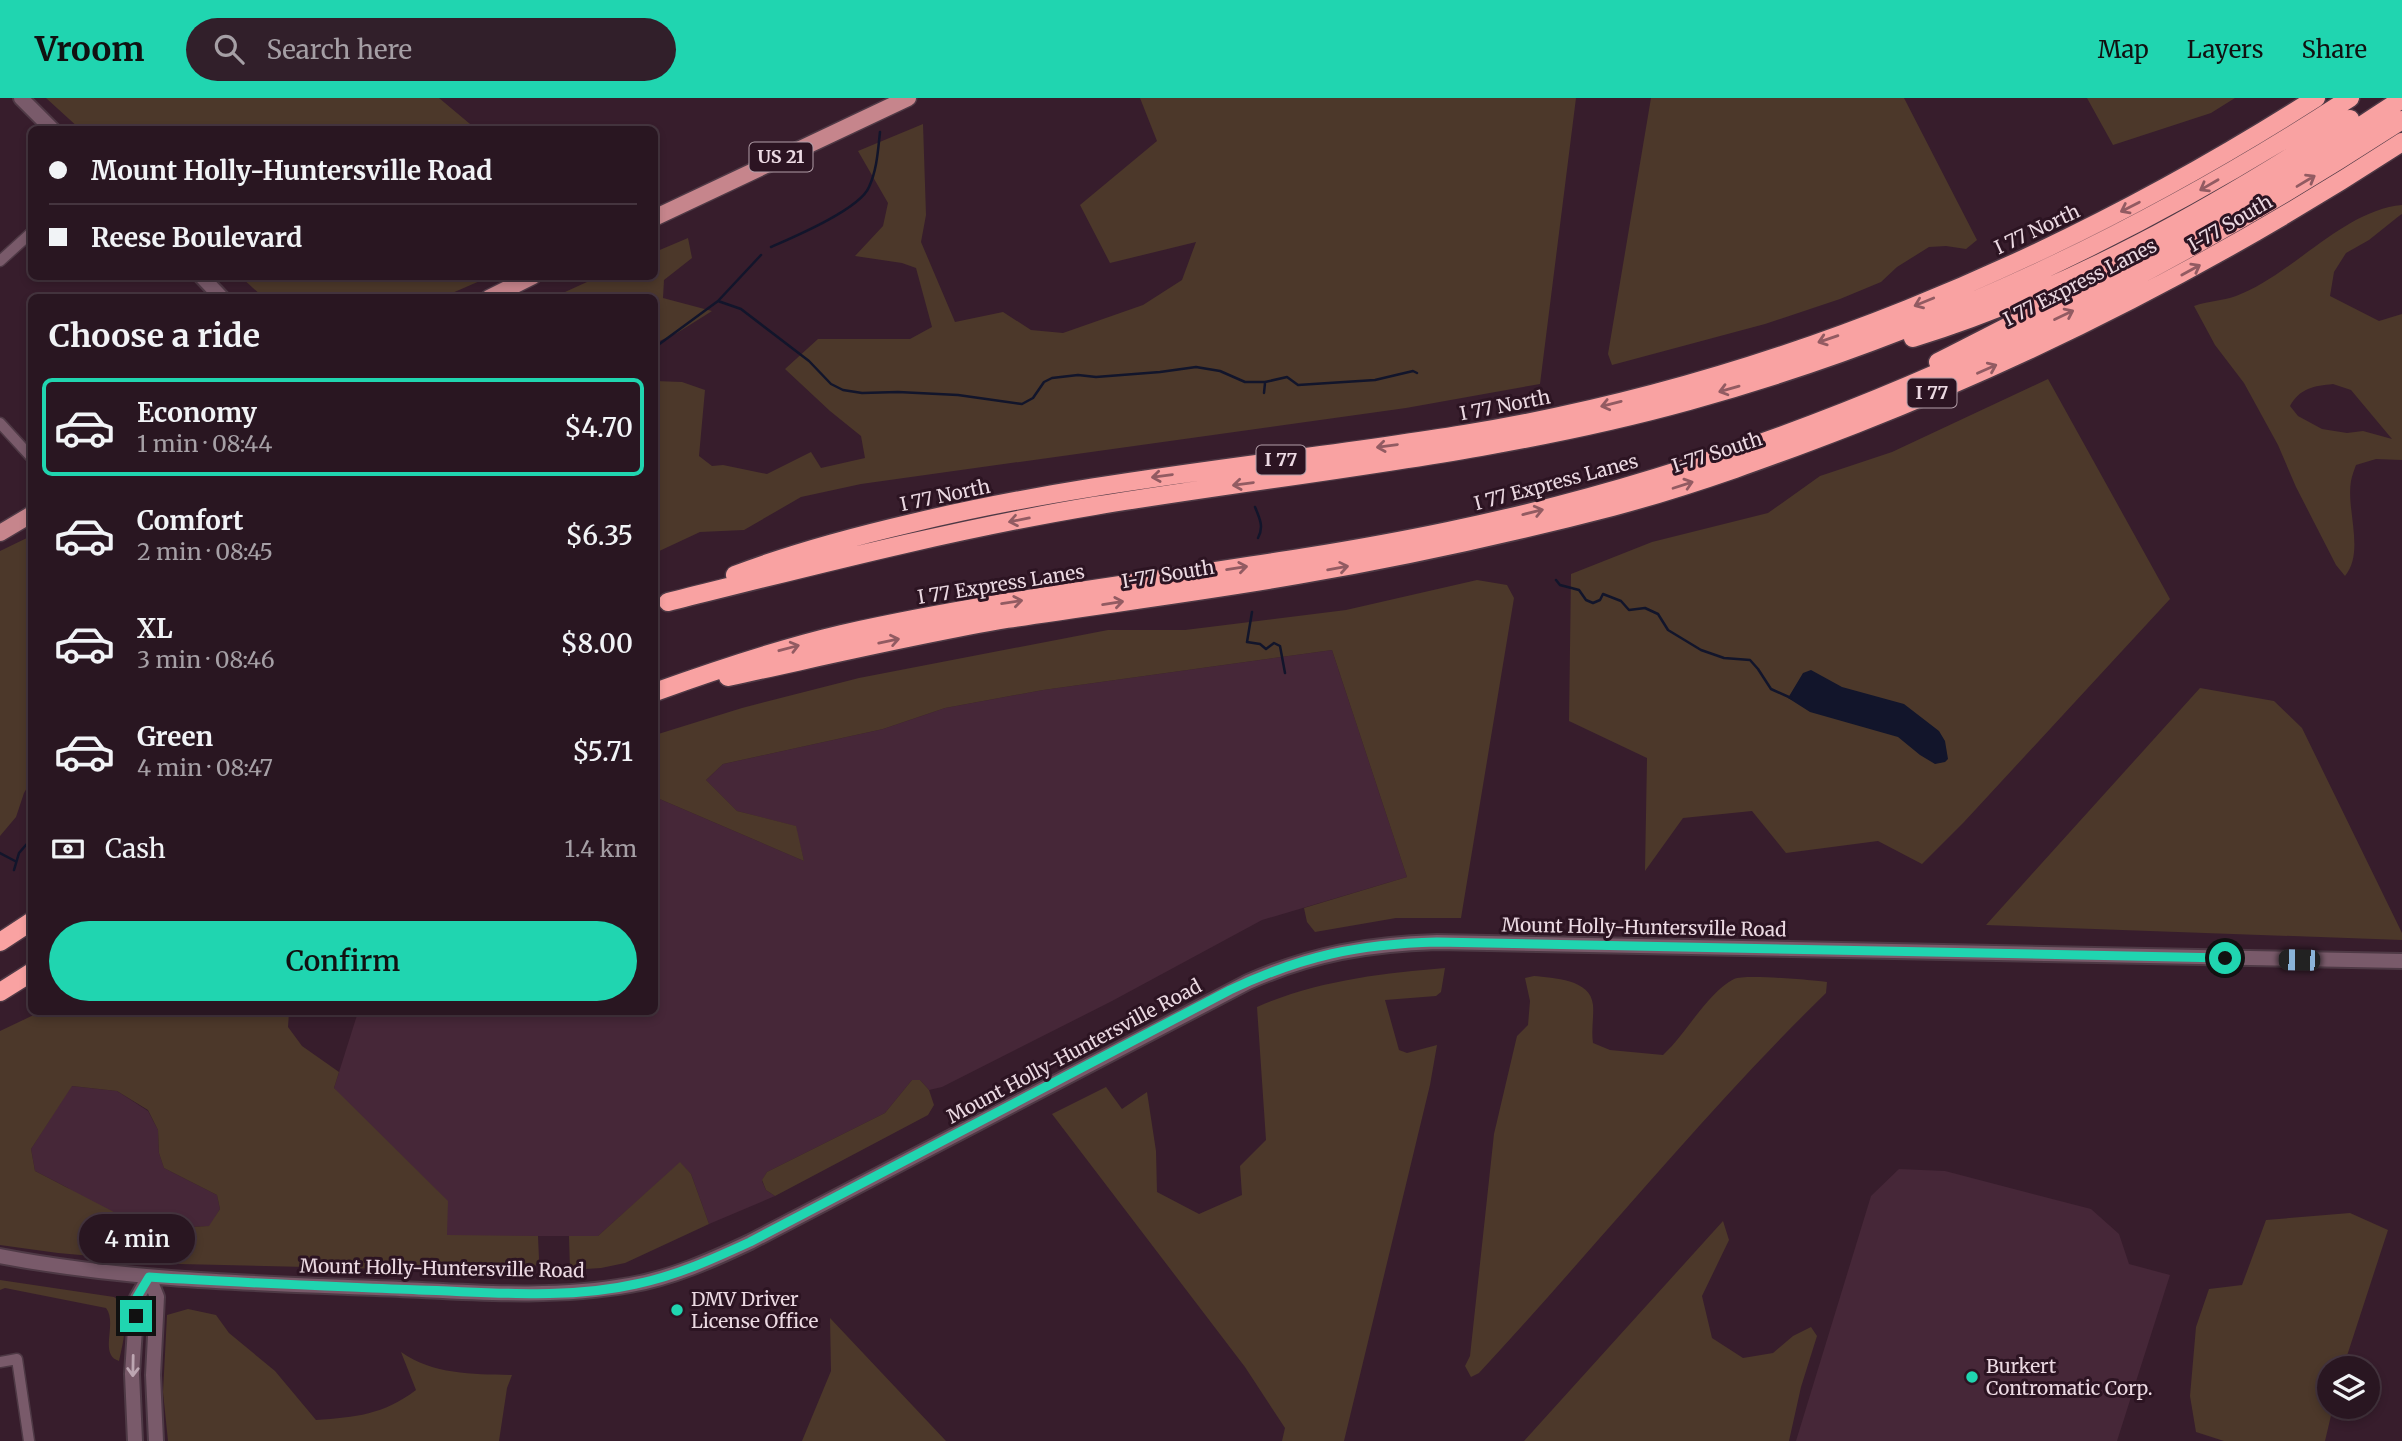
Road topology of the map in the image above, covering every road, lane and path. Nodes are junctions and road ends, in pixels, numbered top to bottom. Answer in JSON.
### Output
{"nodes":[{"id":1,"x":21,"y":98,"type":"edge"},
{"id":2,"x":908,"y":98,"type":"edge"},
{"id":3,"x":2316,"y":98,"type":"edge"},
{"id":4,"x":2350,"y":98,"type":"edge"},
{"id":5,"x":2381,"y":98,"type":"edge"},
{"id":6,"x":2402,"y":99,"type":"edge"},
{"id":7,"x":2402,"y":120,"type":"edge"},
{"id":8,"x":49,"y":126,"type":"edge"},
{"id":9,"x":2402,"y":142,"type":"edge"},
{"id":10,"x":658,"y":216,"type":"edge"},
{"id":11,"x":28,"y":236,"type":"edge"},
{"id":12,"x":0,"y":261,"type":"edge"},
{"id":13,"x":205,"y":280,"type":"edge"},
{"id":14,"x":525,"y":280,"type":"edge"},
{"id":15,"x":218,"y":294,"type":"edge"},
{"id":16,"x":497,"y":294,"type":"edge"},
{"id":17,"x":1795,"y":369,"type":"junction"},
{"id":18,"x":1822,"y":421,"type":"junction"},
{"id":19,"x":0,"y":423,"type":"edge"},
{"id":20,"x":28,"y":454,"type":"edge"},
{"id":21,"x":28,"y":516,"type":"edge"},
{"id":22,"x":28,"y":523,"type":"edge"},
{"id":23,"x":2,"y":532,"type":"edge"},
{"id":24,"x":661,"y":604,"type":"edge"},
{"id":25,"x":658,"y":691,"type":"edge"},
{"id":26,"x":658,"y":691,"type":"edge"},
{"id":27,"x":28,"y":924,"type":"edge"},
{"id":28,"x":0,"y":942,"type":"edge"},
{"id":29,"x":2402,"y":961,"type":"edge"},
{"id":30,"x":28,"y":974,"type":"edge"},
{"id":31,"x":0,"y":992,"type":"edge"},
{"id":32,"x":0,"y":1256,"type":"edge"},
{"id":33,"x":149,"y":1277,"type":"junction"},
{"id":34,"x":0,"y":1362,"type":"edge"},
{"id":35,"x":29,"y":1441,"type":"edge"},
{"id":36,"x":135,"y":1441,"type":"edge"},
{"id":37,"x":156,"y":1441,"type":"edge"}],
"edges":[{"from":1,"to":8,"type":"main road"},
{"from":2,"to":10,"type":"main road","number":"US 21"},
{"from":3,"to":24,"type":"highway","name":"I 77 North","number":"I 77","one_way":true},
{"from":4,"to":17,"type":"highway","name":"I 77 Express Lanes","number":"I 77","one_way":true},
{"from":5,"to":17,"type":"highway"},
{"from":6,"to":18,"type":"highway"},
{"from":18,"to":7,"type":"highway","name":"I 77 Express Lanes","number":"I 77","one_way":true},
{"from":26,"to":9,"type":"highway","name":"I-77 South","number":"I 77","one_way":true},
{"from":11,"to":12,"type":"street"},
{"from":13,"to":15,"type":"main road"},
{"from":14,"to":16,"type":"main road"},
{"from":17,"to":24,"type":"highway","name":"I 77 Express Lanes","number":"I 77","one_way":true},
{"from":25,"to":18,"type":"highway","name":"I 77 Express Lanes","number":"I 77","one_way":true},
{"from":19,"to":20,"type":"street"},
{"from":21,"to":23,"type":"main road"},
{"from":22,"to":23,"type":"main road"},
{"from":27,"to":28,"type":"highway"},
{"from":29,"to":33,"type":"main road","name":"Mount Holly-Huntersville Road"},
{"from":30,"to":31,"type":"highway"},
{"from":32,"to":33,"type":"main road","name":"Mount Holly-Huntersville Road"},
{"from":33,"to":36,"type":"main road","one_way":true},
{"from":33,"to":37,"type":"main road"},
{"from":34,"to":35,"type":"street"}]}
